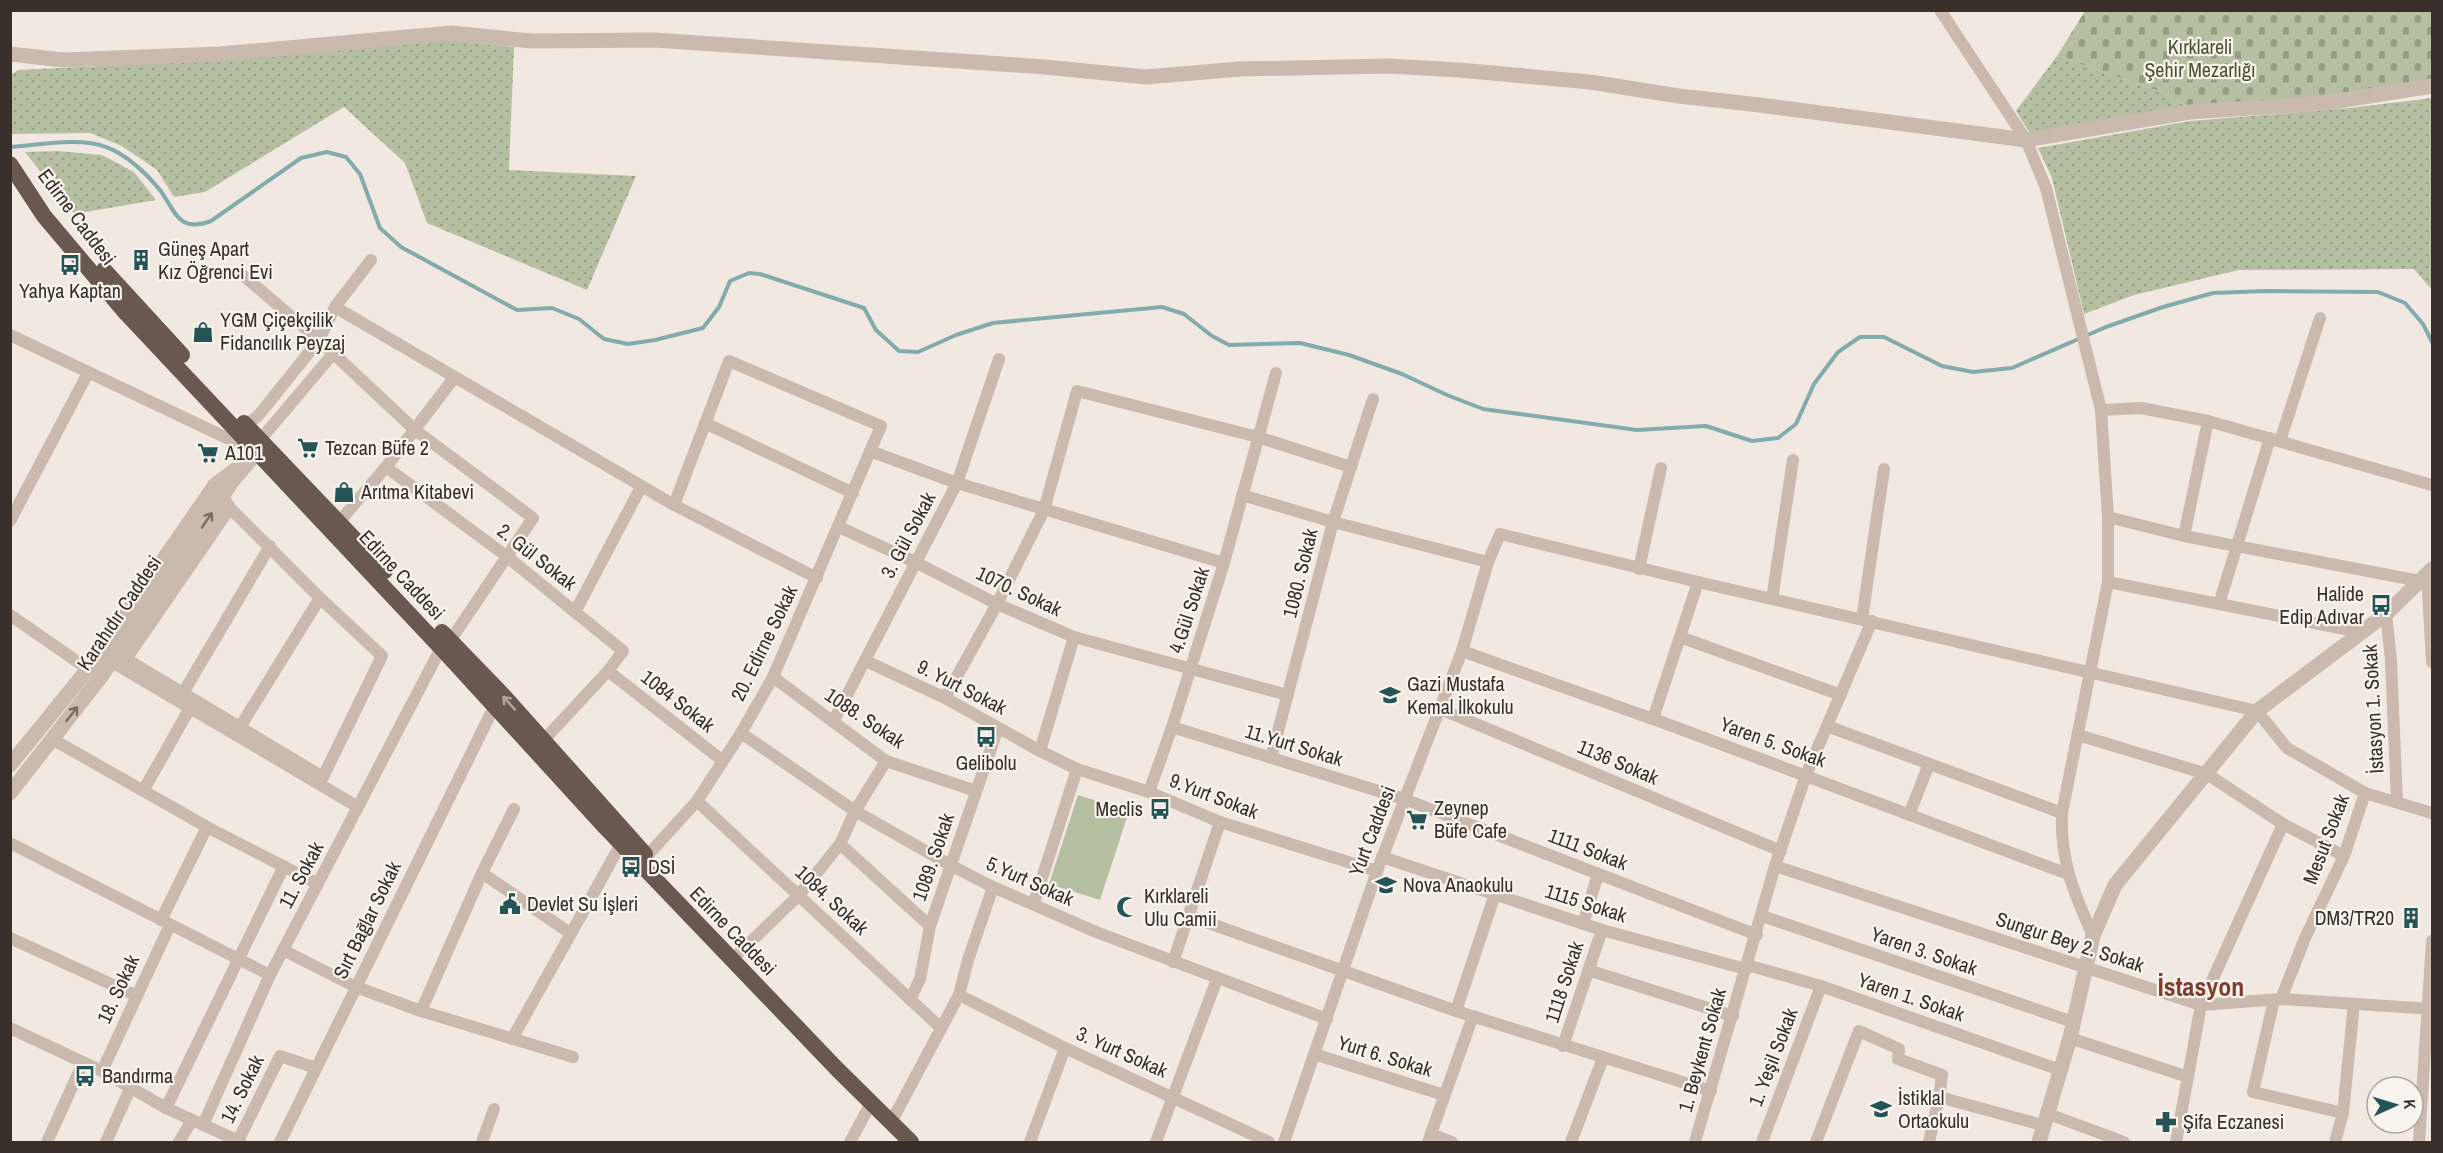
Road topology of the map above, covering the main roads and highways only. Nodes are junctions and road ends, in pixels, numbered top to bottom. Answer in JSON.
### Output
{"nodes":[{"id":1,"x":15,"y":170,"type":"edge"},
{"id":2,"x":257,"y":449,"type":"junction"},
{"id":3,"x":445,"y":644,"type":"junction"},
{"id":4,"x":911,"y":1143,"type":"edge"},
{"id":5,"x":924,"y":1143,"type":"edge"}],
"edges":[{"from":1,"to":2,"type":"highway","name":"Edirne Caddesi"},
{"from":1,"to":2,"type":"highway","name":"Edirne Caddesi"},
{"from":2,"to":3,"type":"highway","name":"Edirne Caddesi"},
{"from":2,"to":3,"type":"highway","name":"Edirne Caddesi"},
{"from":3,"to":4,"type":"highway","name":"Edirne Caddesi"},
{"from":5,"to":3,"type":"highway","name":"Edirne Caddesi","one_way":true}]}
